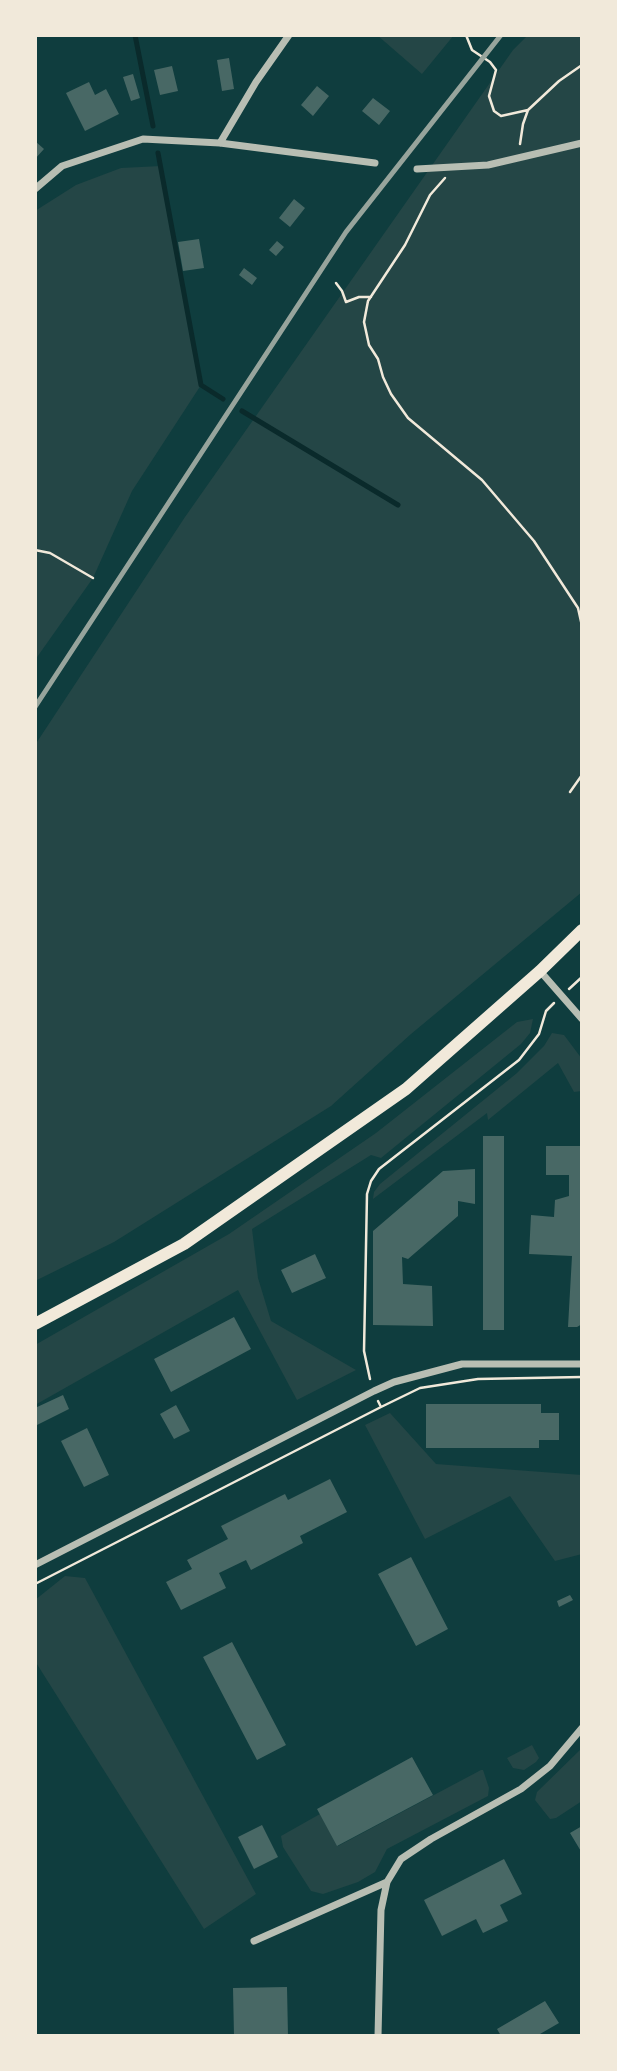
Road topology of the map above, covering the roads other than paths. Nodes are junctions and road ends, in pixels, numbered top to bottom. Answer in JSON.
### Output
{"nodes":[{"id":1,"x":289,"y":35,"type":"edge"},
{"id":2,"x":220,"y":143,"type":"junction"},
{"id":3,"x":582,"y":143,"type":"edge"},
{"id":4,"x":375,"y":163,"type":"dead end"},
{"id":5,"x":417,"y":169,"type":"dead end"},
{"id":6,"x":35,"y":189,"type":"edge"},
{"id":7,"x":582,"y":930,"type":"edge"},
{"id":8,"x":540,"y":971,"type":"junction"},
{"id":9,"x":582,"y":1019,"type":"edge"},
{"id":10,"x":35,"y":1324,"type":"edge"},
{"id":11,"x":582,"y":1364,"type":"edge"},
{"id":12,"x":35,"y":1565,"type":"edge"},
{"id":13,"x":582,"y":1728,"type":"edge"},
{"id":14,"x":387,"y":1882,"type":"junction"},
{"id":15,"x":254,"y":1941,"type":"dead end"},
{"id":16,"x":378,"y":2036,"type":"edge"}],
"edges":[{"from":1,"to":2,"type":"street"},
{"from":2,"to":4,"type":"street"},
{"from":2,"to":6,"type":"street"},
{"from":3,"to":5,"type":"street"},
{"from":7,"to":8,"type":"highway"},
{"from":8,"to":9,"type":"street"},
{"from":8,"to":10,"type":"highway"},
{"from":11,"to":12,"type":"street"},
{"from":13,"to":14,"type":"street"},
{"from":14,"to":15,"type":"street"},
{"from":14,"to":16,"type":"street"}]}
